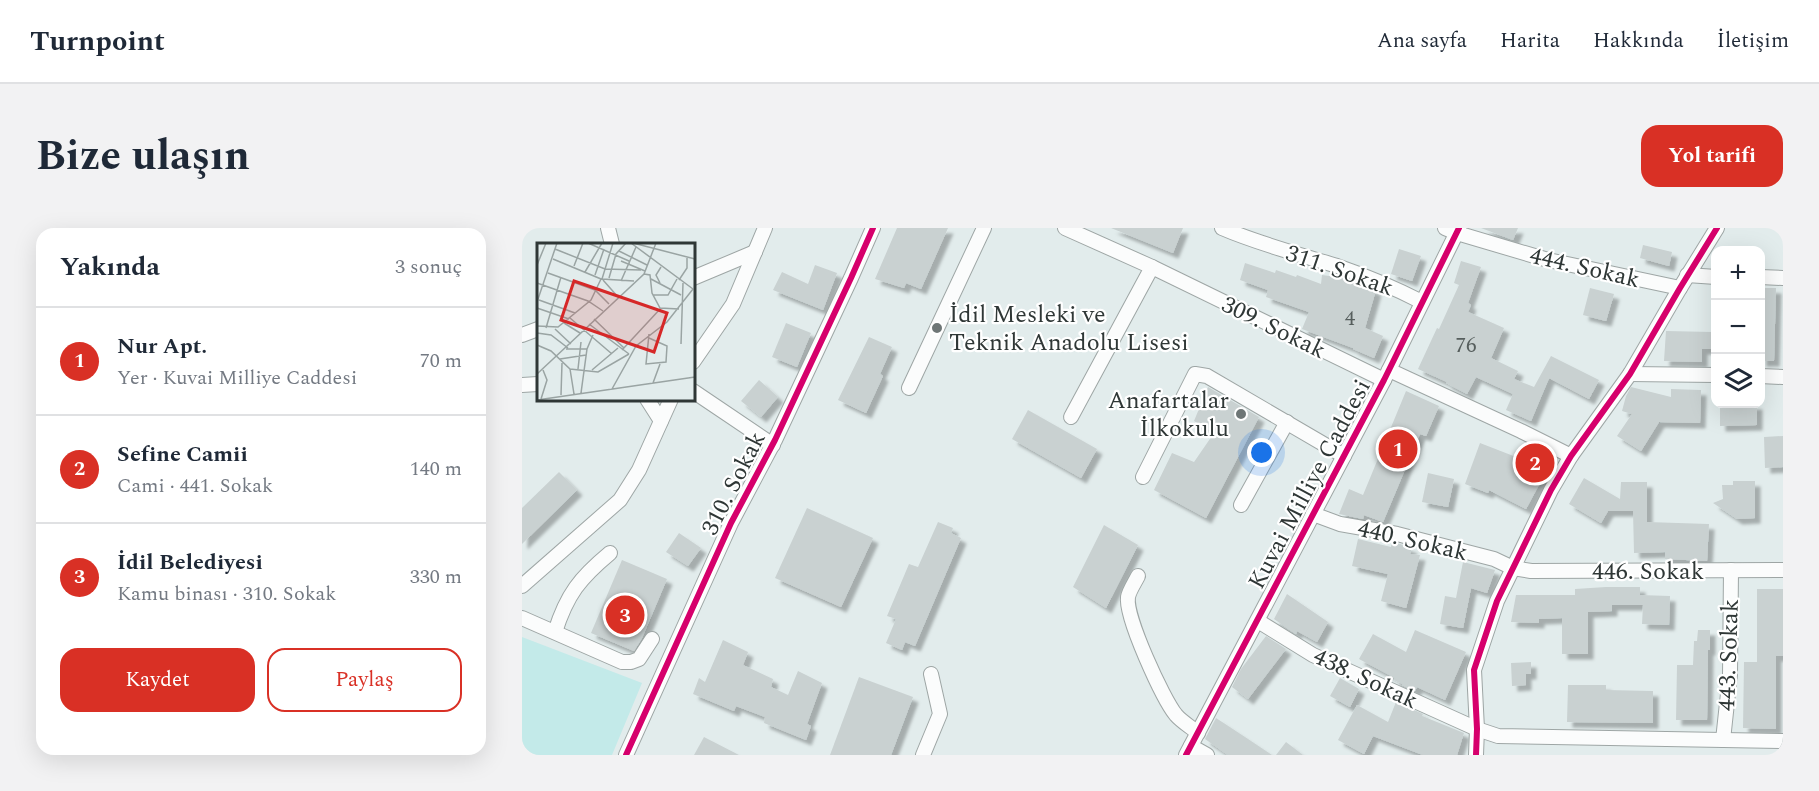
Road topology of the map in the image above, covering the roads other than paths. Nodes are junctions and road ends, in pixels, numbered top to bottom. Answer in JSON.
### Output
{"nodes":[{"id":1,"x":608,"y":228,"type":"edge"},
{"id":2,"x":765,"y":228,"type":"edge"},
{"id":3,"x":873,"y":228,"type":"edge"},
{"id":4,"x":984,"y":228,"type":"edge"},
{"id":5,"x":1065,"y":228,"type":"edge"},
{"id":6,"x":1222,"y":228,"type":"edge"},
{"id":7,"x":1717,"y":228,"type":"edge"},
{"id":8,"x":1454,"y":230,"type":"edge"},
{"id":9,"x":612,"y":243,"type":"edge"},
{"id":10,"x":755,"y":252,"type":"junction"},
{"id":11,"x":1152,"y":267,"type":"junction"},
{"id":12,"x":1687,"y":275,"type":"junction"},
{"id":13,"x":1711,"y":277,"type":"edge"},
{"id":14,"x":1765,"y":277,"type":"edge"},
{"id":15,"x":694,"y":278,"type":"edge"},
{"id":16,"x":1783,"y":278,"type":"edge"},
{"id":17,"x":1680,"y":288,"type":"junction"},
{"id":18,"x":1422,"y":303,"type":"junction"},
{"id":19,"x":537,"y":329,"type":"edge"},
{"id":20,"x":522,"y":335,"type":"edge"},
{"id":21,"x":694,"y":361,"type":"edge"},
{"id":22,"x":1630,"y":374,"type":"junction"},
{"id":23,"x":1386,"y":375,"type":"junction"},
{"id":24,"x":1711,"y":375,"type":"edge"},
{"id":25,"x":1765,"y":376,"type":"edge"},
{"id":26,"x":1783,"y":377,"type":"edge"},
{"id":27,"x":537,"y":384,"type":"edge"},
{"id":28,"x":522,"y":385,"type":"edge"},
{"id":29,"x":909,"y":388,"type":"dead end"},
{"id":30,"x":694,"y":392,"type":"edge"},
{"id":31,"x":648,"y":400,"type":"edge"},
{"id":32,"x":672,"y":400,"type":"edge"},
{"id":33,"x":1071,"y":417,"type":"dead end"},
{"id":34,"x":661,"y":422,"type":"junction"},
{"id":35,"x":1287,"y":422,"type":"junction"},
{"id":36,"x":773,"y":445,"type":"junction"},
{"id":37,"x":1344,"y":456,"type":"junction"},
{"id":38,"x":1570,"y":456,"type":"junction"},
{"id":39,"x":1143,"y":477,"type":"dead end"},
{"id":40,"x":1240,"y":505,"type":"dead end"},
{"id":41,"x":1313,"y":514,"type":"junction"},
{"id":42,"x":610,"y":553,"type":"dead end"},
{"id":43,"x":1513,"y":568,"type":"junction"},
{"id":44,"x":1731,"y":570,"type":"junction"},
{"id":45,"x":1783,"y":570,"type":"edge"},
{"id":46,"x":1138,"y":576,"type":"dead end"},
{"id":47,"x":522,"y":586,"type":"edge"},
{"id":48,"x":522,"y":618,"type":"edge"},
{"id":49,"x":1258,"y":621,"type":"junction"},
{"id":50,"x":555,"y":632,"type":"junction"},
{"id":51,"x":652,"y":639,"type":"dead end"},
{"id":52,"x":931,"y":674,"type":"dead end"},
{"id":53,"x":1477,"y":729,"type":"junction"},
{"id":54,"x":1723,"y":740,"type":"junction"},
{"id":55,"x":1783,"y":741,"type":"edge"},
{"id":56,"x":1192,"y":745,"type":"edge"},
{"id":57,"x":626,"y":755,"type":"edge"},
{"id":58,"x":923,"y":755,"type":"edge"},
{"id":59,"x":1207,"y":755,"type":"edge"},
{"id":60,"x":1476,"y":755,"type":"edge"}],
"edges":[{"from":1,"to":9,"type":"street"},
{"from":2,"to":10,"type":"street"},
{"from":3,"to":36,"type":"street","name":"310. Sokak"},
{"from":4,"to":29,"type":"street"},
{"from":5,"to":11,"type":"street","name":"309. Sokak"},
{"from":6,"to":18,"type":"street","name":"311. Sokak"},
{"from":7,"to":12,"type":"street"},
{"from":8,"to":17,"type":"street","name":"444. Sokak"},
{"from":8,"to":18,"type":"street","name":"Kuvai Milliye Caddesi"},
{"from":10,"to":15,"type":"street"},
{"from":10,"to":21,"type":"street"},
{"from":11,"to":23,"type":"street","name":"309. Sokak"},
{"from":11,"to":33,"type":"street"},
{"from":12,"to":13,"type":"street"},
{"from":12,"to":17,"type":"street"},
{"from":14,"to":16,"type":"street"},
{"from":17,"to":22,"type":"street"},
{"from":18,"to":23,"type":"street","name":"Kuvai Milliye Caddesi"},
{"from":19,"to":20,"type":"street"},
{"from":22,"to":24,"type":"street"},
{"from":22,"to":38,"type":"street"},
{"from":23,"to":37,"type":"street","name":"Kuvai Milliye Caddesi"},
{"from":23,"to":38,"type":"street","name":"309. Sokak"},
{"from":25,"to":26,"type":"street"},
{"from":27,"to":28,"type":"street"},
{"from":30,"to":36,"type":"street"},
{"from":31,"to":34,"type":"street"},
{"from":32,"to":34,"type":"street"},
{"from":34,"to":47,"type":"street"},
{"from":35,"to":37,"type":"street"},
{"from":35,"to":39,"type":"street"},
{"from":35,"to":40,"type":"street"},
{"from":36,"to":57,"type":"street","name":"310. Sokak"},
{"from":37,"to":41,"type":"street","name":"Kuvai Milliye Caddesi"},
{"from":38,"to":43,"type":"street"},
{"from":41,"to":43,"type":"street","name":"440. Sokak"},
{"from":41,"to":49,"type":"street","name":"Kuvai Milliye Caddesi"},
{"from":42,"to":50,"type":"street"},
{"from":43,"to":44,"type":"street","name":"446. Sokak"},
{"from":43,"to":53,"type":"street"},
{"from":44,"to":45,"type":"street","name":"446. Sokak"},
{"from":44,"to":54,"type":"street","name":"443. Sokak"},
{"from":46,"to":56,"type":"street"},
{"from":48,"to":50,"type":"street"},
{"from":49,"to":53,"type":"street","name":"438. Sokak"},
{"from":49,"to":56,"type":"street","name":"Kuvai Milliye Caddesi"},
{"from":50,"to":51,"type":"street"},
{"from":52,"to":58,"type":"street"},
{"from":53,"to":54,"type":"street","name":"438. Sokak"},
{"from":53,"to":60,"type":"street"},
{"from":54,"to":55,"type":"street","name":"438. Sokak"},
{"from":56,"to":59,"type":"street"}]}
